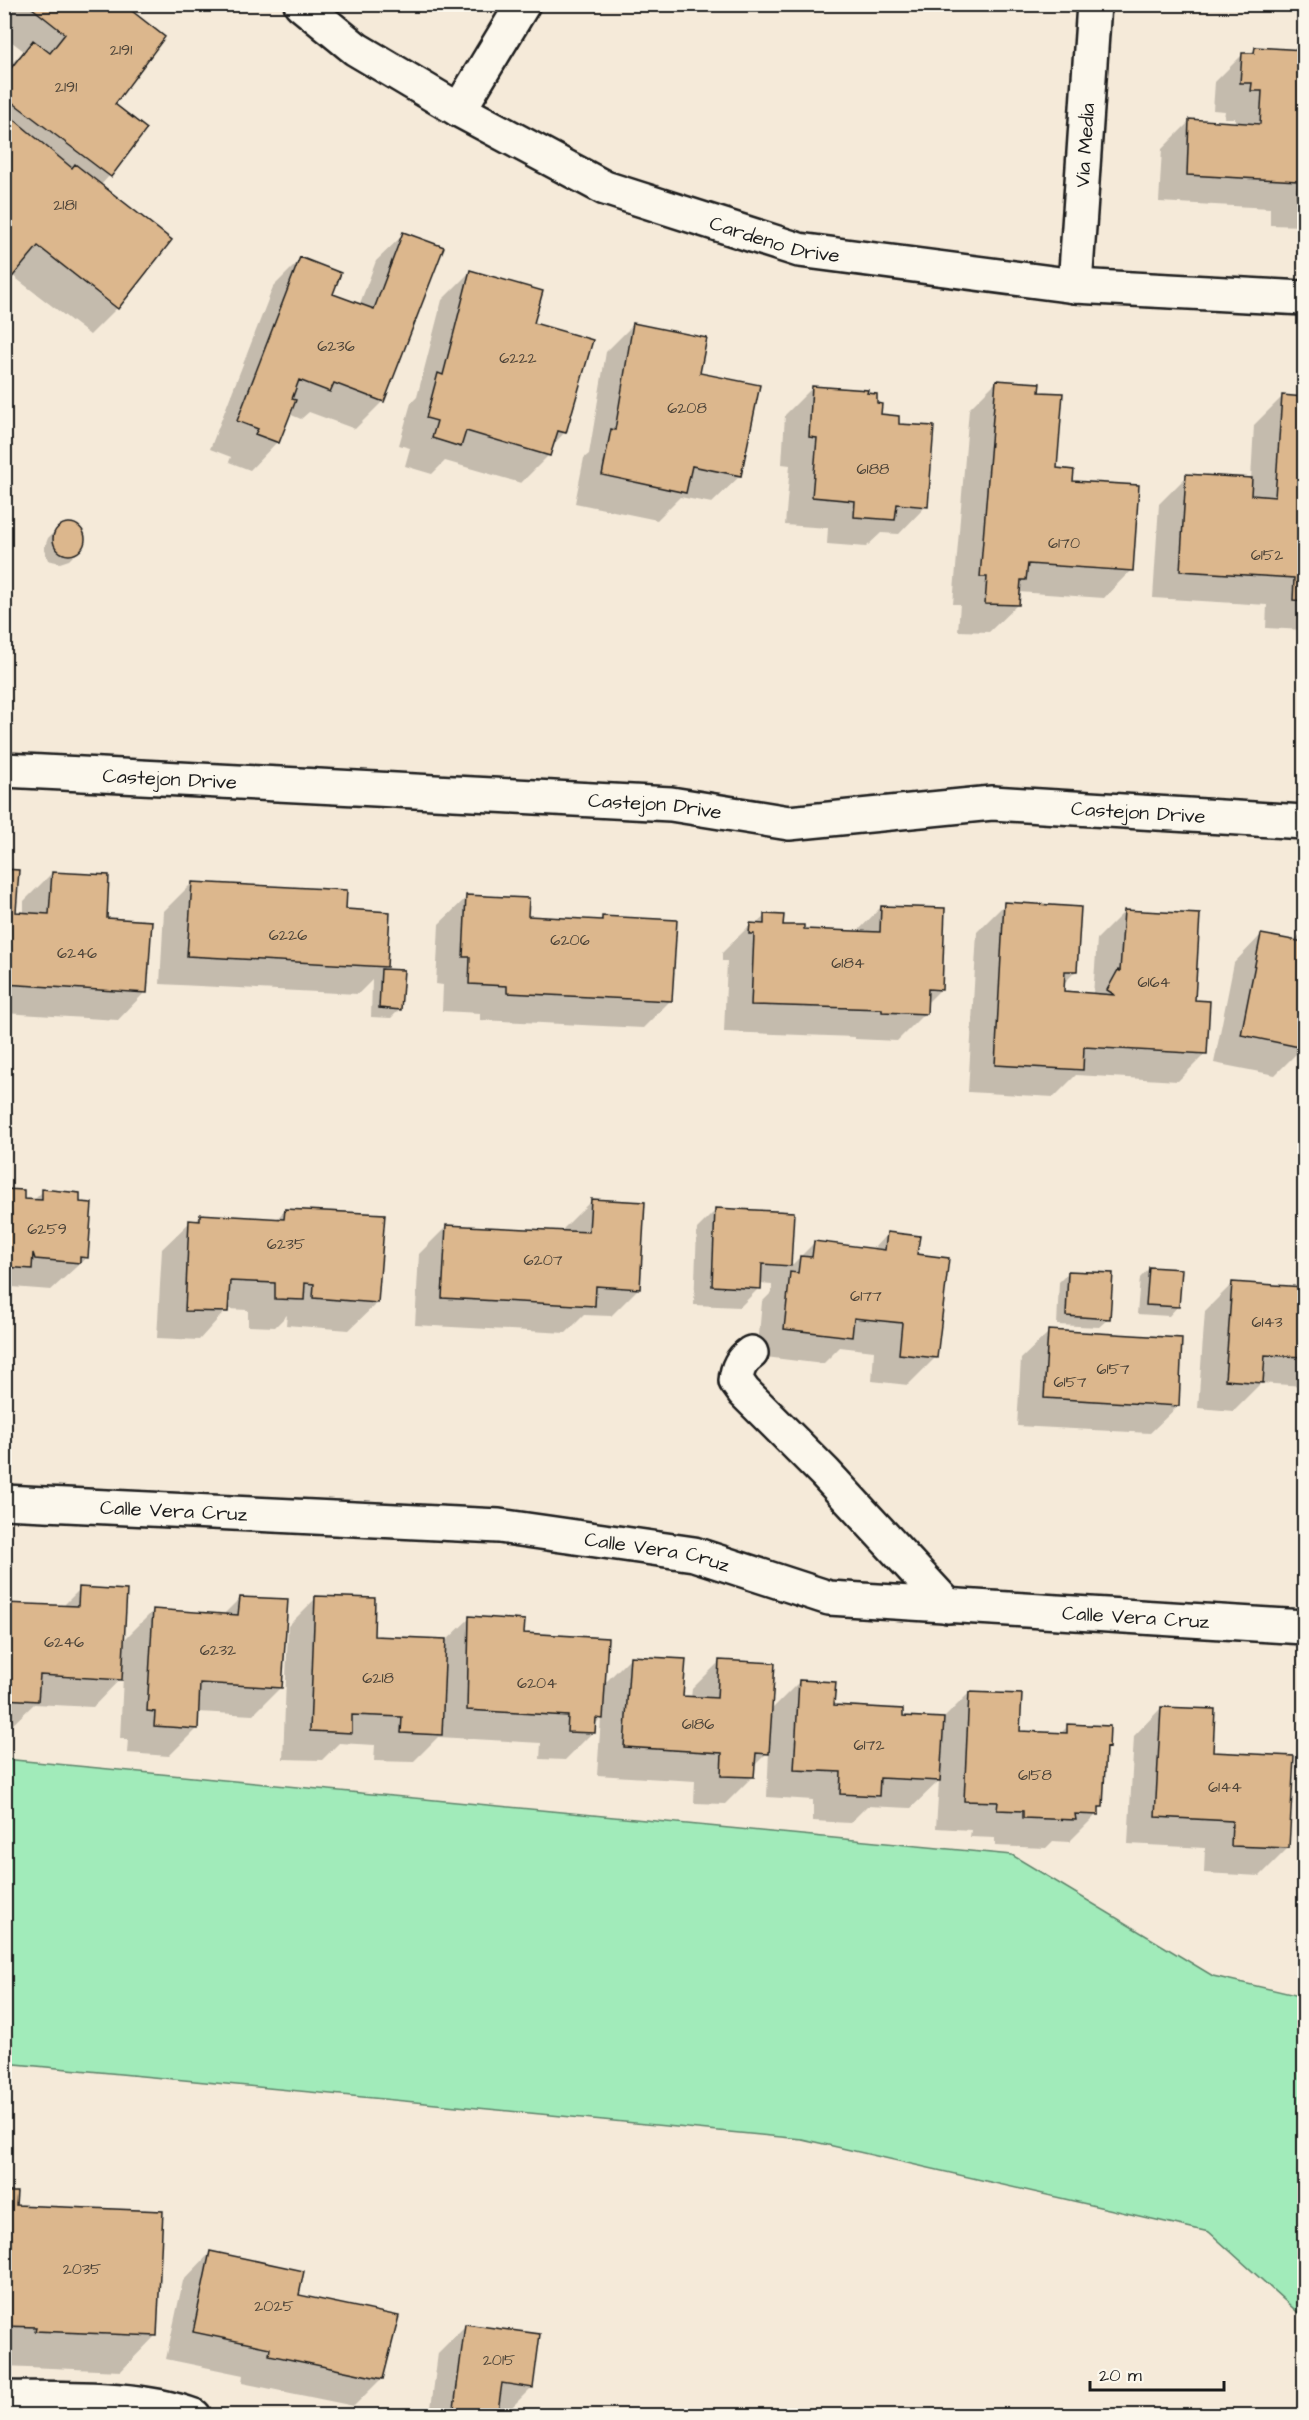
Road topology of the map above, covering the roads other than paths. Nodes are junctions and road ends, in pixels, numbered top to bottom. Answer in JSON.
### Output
{"nodes":[{"id":1,"x":301,"y":4,"type":"edge"},
{"id":2,"x":523,"y":4,"type":"edge"},
{"id":3,"x":1094,"y":4,"type":"edge"},
{"id":4,"x":459,"y":110,"type":"junction"},
{"id":5,"x":1075,"y":286,"type":"junction"},
{"id":6,"x":1305,"y":298,"type":"edge"},
{"id":7,"x":4,"y":771,"type":"edge"},
{"id":8,"x":1305,"y":822,"type":"edge"},
{"id":9,"x":751,"y":1353,"type":"dead end"},
{"id":10,"x":4,"y":1502,"type":"edge"},
{"id":11,"x":948,"y":1606,"type":"junction"},
{"id":12,"x":1305,"y":1627,"type":"edge"},
{"id":13,"x":4,"y":2398,"type":"edge"},
{"id":14,"x":194,"y":2415,"type":"edge"}],
"edges":[{"from":1,"to":4,"type":"street","name":"Cardeno Drive"},
{"from":2,"to":4,"type":"street"},
{"from":3,"to":5,"type":"street","name":"Via Media"},
{"from":4,"to":5,"type":"street","name":"Cardeno Drive"},
{"from":5,"to":6,"type":"street","name":"Cardeno Drive"},
{"from":7,"to":8,"type":"street","name":"Castejon Drive"},
{"from":9,"to":11,"type":"street"},
{"from":10,"to":11,"type":"street","name":"Calle Vera Cruz"},
{"from":11,"to":12,"type":"street","name":"Calle Vera Cruz"},
{"from":13,"to":14,"type":"street"}]}
